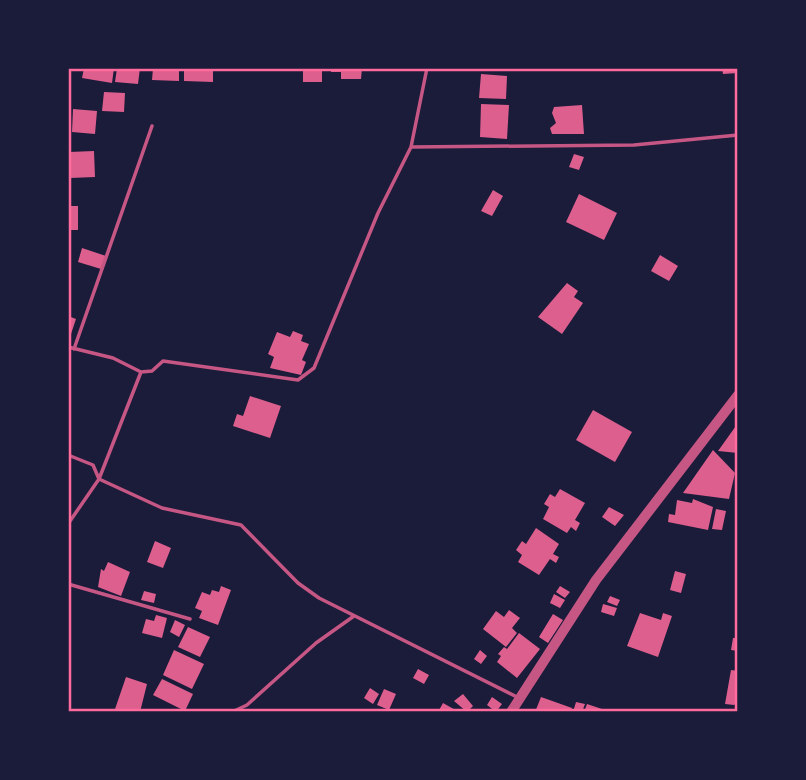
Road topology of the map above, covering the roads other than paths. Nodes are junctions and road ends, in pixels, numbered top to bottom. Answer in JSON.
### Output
{"nodes":[{"id":1,"x":427,"y":68,"type":"edge"},
{"id":2,"x":152,"y":126,"type":"dead end"},
{"id":3,"x":738,"y":135,"type":"edge"},
{"id":4,"x":411,"y":147,"type":"junction"},
{"id":5,"x":68,"y":347,"type":"edge"},
{"id":6,"x":74,"y":349,"type":"junction"},
{"id":7,"x":141,"y":372,"type":"junction"},
{"id":8,"x":738,"y":395,"type":"edge"},
{"id":9,"x":68,"y":455,"type":"edge"},
{"id":10,"x":99,"y":479,"type":"junction"},
{"id":11,"x":68,"y":524,"type":"edge"},
{"id":12,"x":68,"y":584,"type":"edge"},
{"id":13,"x":354,"y":616,"type":"junction"},
{"id":14,"x":190,"y":619,"type":"dead end"},
{"id":15,"x":519,"y":698,"type":"junction"},
{"id":16,"x":232,"y":712,"type":"edge"},
{"id":17,"x":511,"y":712,"type":"edge"}],
"edges":[{"from":1,"to":4,"type":"lane"},
{"from":2,"to":6,"type":"lane"},
{"from":3,"to":4,"type":"lane"},
{"from":4,"to":7,"type":"lane"},
{"from":5,"to":6,"type":"lane"},
{"from":6,"to":7,"type":"lane"},
{"from":7,"to":10,"type":"lane"},
{"from":8,"to":15,"type":"street"},
{"from":9,"to":10,"type":"lane"},
{"from":10,"to":11,"type":"lane"},
{"from":10,"to":13,"type":"lane"},
{"from":12,"to":14,"type":"lane"},
{"from":13,"to":15,"type":"lane"},
{"from":13,"to":16,"type":"lane"},
{"from":15,"to":17,"type":"street"}]}
